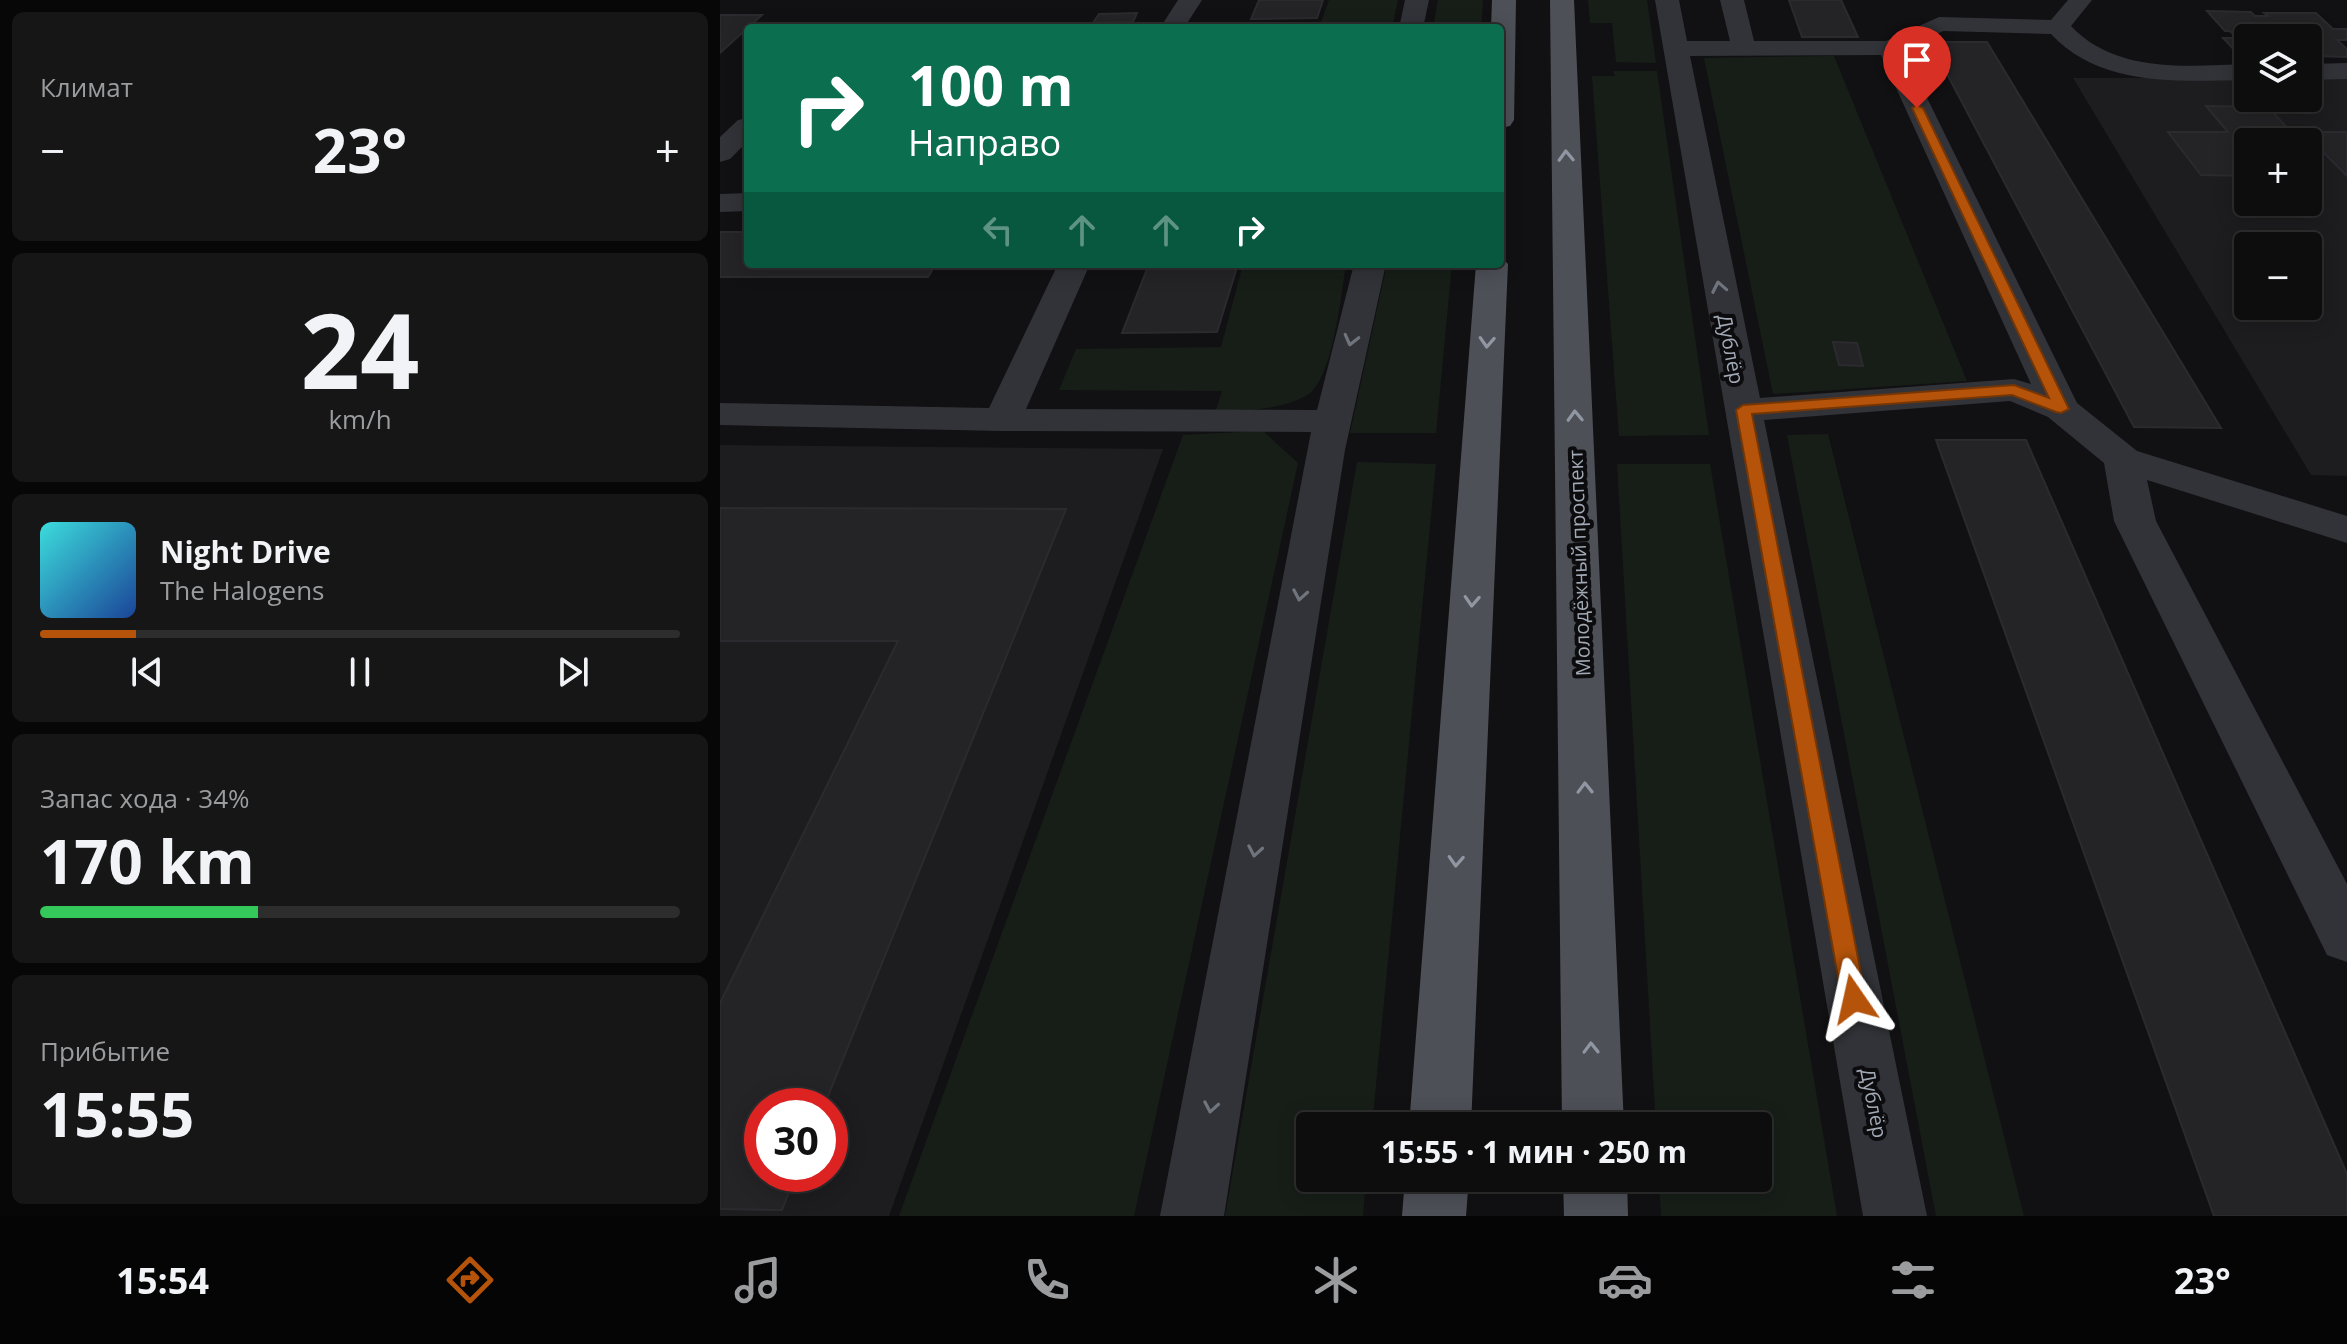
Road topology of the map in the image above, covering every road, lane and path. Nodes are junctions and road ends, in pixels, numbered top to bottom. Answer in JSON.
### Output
{"nodes":[{"id":1,"x":1190,"y":0,"type":"edge"},
{"id":2,"x":1417,"y":0,"type":"edge"},
{"id":3,"x":1504,"y":0,"type":"edge"},
{"id":4,"x":1562,"y":0,"type":"edge"},
{"id":5,"x":1667,"y":0,"type":"edge"},
{"id":6,"x":1732,"y":0,"type":"edge"},
{"id":7,"x":2080,"y":0,"type":"edge"},
{"id":8,"x":1175,"y":24,"type":"edge"},
{"id":9,"x":1412,"y":24,"type":"edge"},
{"id":10,"x":1503,"y":24,"type":"edge"},
{"id":11,"x":2058,"y":27,"type":"junction"},
{"id":12,"x":1890,"y":48,"type":"junction"},
{"id":13,"x":1675,"y":49,"type":"junction"},
{"id":14,"x":1744,"y":49,"type":"junction"},
{"id":15,"x":2347,"y":71,"type":"edge"},
{"id":16,"x":2234,"y":72,"type":"edge"},
{"id":17,"x":2322,"y":72,"type":"edge"},
{"id":18,"x":744,"y":130,"type":"edge"},
{"id":19,"x":720,"y":153,"type":"edge"},
{"id":20,"x":744,"y":202,"type":"edge"},
{"id":21,"x":720,"y":203,"type":"edge"},
{"id":22,"x":1072,"y":268,"type":"edge"},
{"id":23,"x":1369,"y":268,"type":"edge"},
{"id":24,"x":1492,"y":268,"type":"edge"},
{"id":25,"x":2061,"y":409,"type":"junction"},
{"id":26,"x":1743,"y":410,"type":"junction"},
{"id":27,"x":720,"y":414,"type":"edge"},
{"id":28,"x":1002,"y":420,"type":"junction"},
{"id":29,"x":1331,"y":421,"type":"junction"},
{"id":30,"x":2123,"y":459,"type":"junction"},
{"id":31,"x":2347,"y":530,"type":"edge"},
{"id":32,"x":2347,"y":938,"type":"edge"},
{"id":33,"x":1441,"y":1112,"type":"edge"},
{"id":34,"x":1593,"y":1112,"type":"edge"},
{"id":35,"x":1436,"y":1192,"type":"edge"},
{"id":36,"x":1595,"y":1192,"type":"edge"},
{"id":37,"x":1192,"y":1216,"type":"edge"},
{"id":38,"x":1434,"y":1216,"type":"edge"},
{"id":39,"x":1596,"y":1216,"type":"edge"},
{"id":40,"x":1895,"y":1216,"type":"edge"}],
"edges":[{"from":1,"to":8,"type":"street"},
{"from":2,"to":9,"type":"street"},
{"from":3,"to":10,"type":"main road"},
{"from":34,"to":4,"type":"main road","name":"Молодёжный проспект","one_way":true},
{"from":5,"to":13,"type":"street","name":"Дублёр"},
{"from":6,"to":14,"type":"street"},
{"from":7,"to":11,"type":"street"},
{"from":11,"to":12,"type":"street"},
{"from":11,"to":16,"type":"street"},
{"from":12,"to":14,"type":"street"},
{"from":12,"to":25,"type":"street"},
{"from":13,"to":14,"type":"street"},
{"from":26,"to":13,"type":"street","name":"Дублёр","one_way":true},
{"from":15,"to":17,"type":"street"},
{"from":18,"to":19,"type":"street"},
{"from":20,"to":21,"type":"street"},
{"from":22,"to":28,"type":"street"},
{"from":23,"to":29,"type":"street","one_way":true},
{"from":24,"to":33,"type":"main road","one_way":true},
{"from":25,"to":26,"type":"street"},
{"from":25,"to":30,"type":"street"},
{"from":26,"to":40,"type":"street","name":"Дублёр"},
{"from":27,"to":28,"type":"street"},
{"from":28,"to":29,"type":"street"},
{"from":29,"to":37,"type":"street","one_way":true},
{"from":30,"to":31,"type":"street"},
{"from":30,"to":32,"type":"street"},
{"from":35,"to":38,"type":"main road"},
{"from":36,"to":39,"type":"main road"}]}
